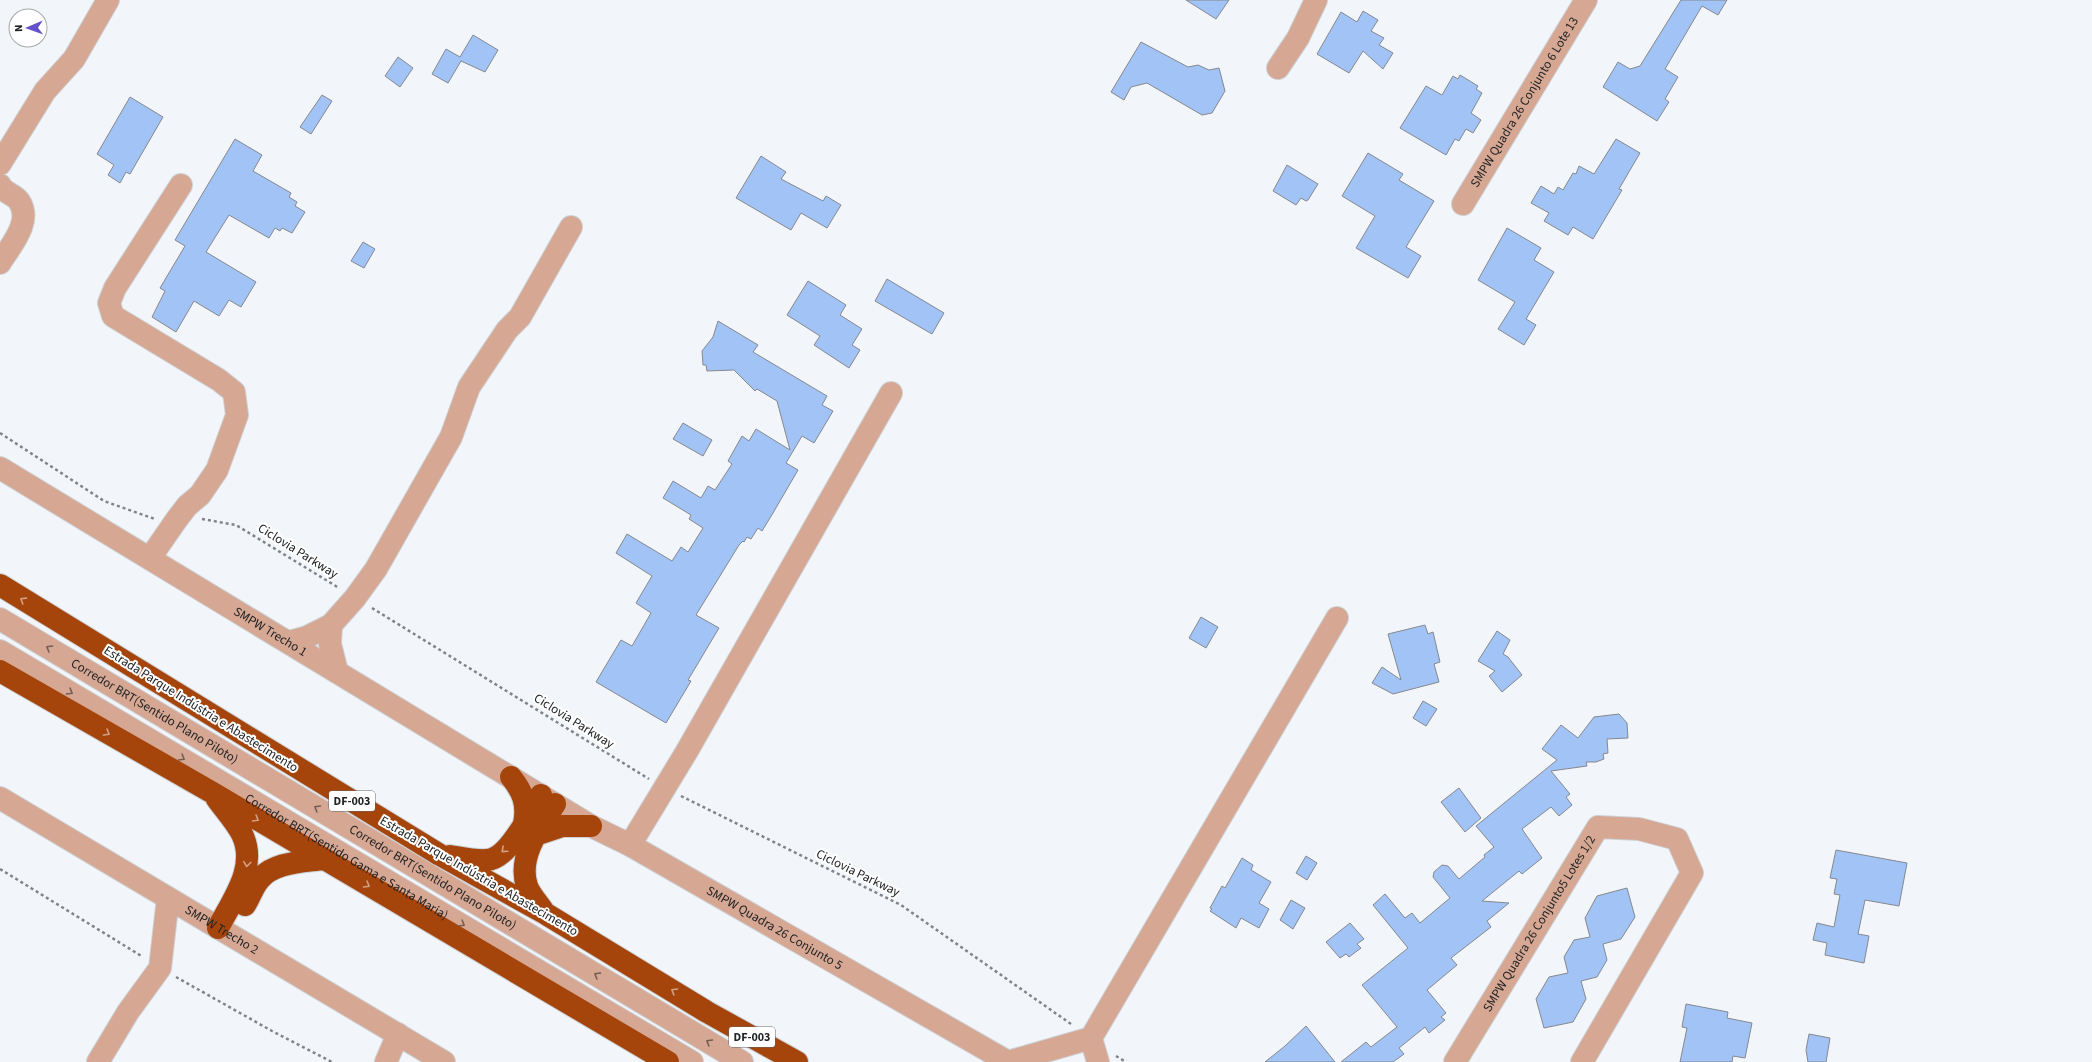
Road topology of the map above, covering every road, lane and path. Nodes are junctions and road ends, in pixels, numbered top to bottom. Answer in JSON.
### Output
{"nodes":[{"id":1,"x":108,"y":0,"type":"edge"},
{"id":2,"x":1316,"y":0,"type":"edge"},
{"id":3,"x":1586,"y":0,"type":"edge"},
{"id":4,"x":1278,"y":68,"type":"dead end"},
{"id":5,"x":0,"y":164,"type":"edge"},
{"id":6,"x":0,"y":185,"type":"edge"},
{"id":7,"x":181,"y":185,"type":"dead end"},
{"id":8,"x":1463,"y":204,"type":"dead end"},
{"id":9,"x":571,"y":227,"type":"dead end"},
{"id":10,"x":0,"y":263,"type":"edge"},
{"id":11,"x":891,"y":393,"type":"dead end"},
{"id":12,"x":0,"y":433,"type":"edge"},
{"id":13,"x":0,"y":468,"type":"edge"},
{"id":14,"x":177,"y":519,"type":"junction"},
{"id":15,"x":150,"y":558,"type":"junction"},
{"id":16,"x":0,"y":585,"type":"edge"},
{"id":17,"x":355,"y":598,"type":"junction"},
{"id":18,"x":0,"y":618,"type":"edge"},
{"id":19,"x":1338,"y":618,"type":"dead end"},
{"id":20,"x":331,"y":625,"type":"junction"},
{"id":21,"x":289,"y":642,"type":"junction"},
{"id":22,"x":0,"y":652,"type":"edge"},
{"id":23,"x":0,"y":671,"type":"edge"},
{"id":24,"x":337,"y":672,"type":"junction"},
{"id":25,"x":511,"y":777,"type":"junction"},
{"id":26,"x":664,"y":788,"type":"junction"},
{"id":27,"x":213,"y":793,"type":"junction"},
{"id":28,"x":0,"y":798,"type":"edge"},
{"id":29,"x":548,"y":799,"type":"junction"},
{"id":30,"x":591,"y":826,"type":"junction"},
{"id":31,"x":530,"y":829,"type":"junction"},
{"id":32,"x":630,"y":845,"type":"junction"},
{"id":33,"x":440,"y":855,"type":"junction"},
{"id":34,"x":323,"y":859,"type":"junction"},
{"id":35,"x":168,"y":898,"type":"junction"},
{"id":36,"x":546,"y":914,"type":"junction"},
{"id":37,"x":224,"y":931,"type":"junction"},
{"id":38,"x":398,"y":1034,"type":"junction"},
{"id":39,"x":1091,"y":1038,"type":"junction"},
{"id":40,"x":98,"y":1062,"type":"edge"},
{"id":41,"x":386,"y":1062,"type":"edge"},
{"id":42,"x":444,"y":1062,"type":"edge"},
{"id":43,"x":668,"y":1062,"type":"edge"},
{"id":44,"x":692,"y":1062,"type":"edge"},
{"id":45,"x":742,"y":1062,"type":"edge"},
{"id":46,"x":797,"y":1062,"type":"edge"},
{"id":47,"x":1008,"y":1062,"type":"edge"},
{"id":48,"x":1098,"y":1062,"type":"edge"},
{"id":49,"x":1126,"y":1062,"type":"edge"},
{"id":50,"x":1455,"y":1062,"type":"edge"},
{"id":51,"x":1582,"y":1062,"type":"edge"}],
"edges":[{"from":1,"to":5,"type":"street"},
{"from":2,"to":4,"type":"street"},
{"from":3,"to":8,"type":"street","name":"SMPW Quadra 26 Conjunto 6 Lote 13"},
{"from":6,"to":10,"type":"street"},
{"from":7,"to":14,"type":"street"},
{"from":9,"to":17,"type":"street"},
{"from":11,"to":26,"type":"street"},
{"from":12,"to":14,"type":"path","name":"Ciclovia Parkway"},
{"from":13,"to":15,"type":"street","name":"SMPW Trecho 1"},
{"from":14,"to":15,"type":"street"},
{"from":14,"to":17,"type":"path","name":"Ciclovia Parkway"},
{"from":15,"to":21,"type":"street","name":"SMPW Trecho 1"},
{"from":33,"to":16,"type":"highway","name":"Estrada Parque Indústria e Abastecimento","number":"DF-003","one_way":true},
{"from":17,"to":20,"type":"street"},
{"from":17,"to":26,"type":"path","name":"Ciclovia Parkway"},
{"from":45,"to":18,"type":"street","name":"Corredor BRT(Sentido Plano Piloto)","one_way":true},
{"from":19,"to":39,"type":"street"},
{"from":20,"to":21,"type":"street"},
{"from":20,"to":24,"type":"street"},
{"from":21,"to":24,"type":"street","name":"SMPW Trecho 1"},
{"from":22,"to":44,"type":"street","name":"Corredor BRT(Sentido Gama e Santa Maria)","one_way":true},
{"from":23,"to":27,"type":"highway","one_way":true},
{"from":24,"to":25,"type":"street","name":"SMPW Trecho 1"},
{"from":25,"to":29,"type":"street","name":"SMPW Trecho 1"},
{"from":25,"to":31,"type":"highway"},
{"from":26,"to":32,"type":"street"},
{"from":26,"to":39,"type":"path","name":"Ciclovia Parkway"},
{"from":27,"to":34,"type":"highway","one_way":true},
{"from":27,"to":37,"type":"highway","one_way":true},
{"from":28,"to":35,"type":"street","name":"SMPW Trecho 2"},
{"from":29,"to":30,"type":"street","name":"SMPW Quadra 26 Conjunto 5"},
{"from":29,"to":31,"type":"highway"},
{"from":30,"to":31,"type":"highway"},
{"from":30,"to":32,"type":"street","name":"SMPW Quadra 26 Conjunto 5"},
{"from":31,"to":33,"type":"highway","one_way":true},
{"from":31,"to":36,"type":"highway"},
{"from":32,"to":47,"type":"street","name":"SMPW Quadra 26 Conjunto 5"},
{"from":33,"to":36,"type":"highway","name":"Estrada Parque Indústria e Abastecimento","number":"DF-003"},
{"from":34,"to":37,"type":"highway"},
{"from":34,"to":43,"type":"highway","one_way":true},
{"from":35,"to":37,"type":"street","name":"SMPW Trecho 2"},
{"from":35,"to":40,"type":"street"},
{"from":46,"to":36,"type":"highway","name":"Estrada Parque Indústria e Abastecimento","number":"DF-003","one_way":true},
{"from":37,"to":38,"type":"street","name":"SMPW Trecho 2"},
{"from":38,"to":41,"type":"street"},
{"from":38,"to":42,"type":"street","name":"SMPW Trecho 2"},
{"from":39,"to":47,"type":"street"},
{"from":39,"to":48,"type":"street"},
{"from":39,"to":49,"type":"path","name":"Ciclovia Parkway"},
{"from":50,"to":51,"type":"street","name":"SMPW Quadra 26 Conjunto5 Lotes 1/2"}]}
